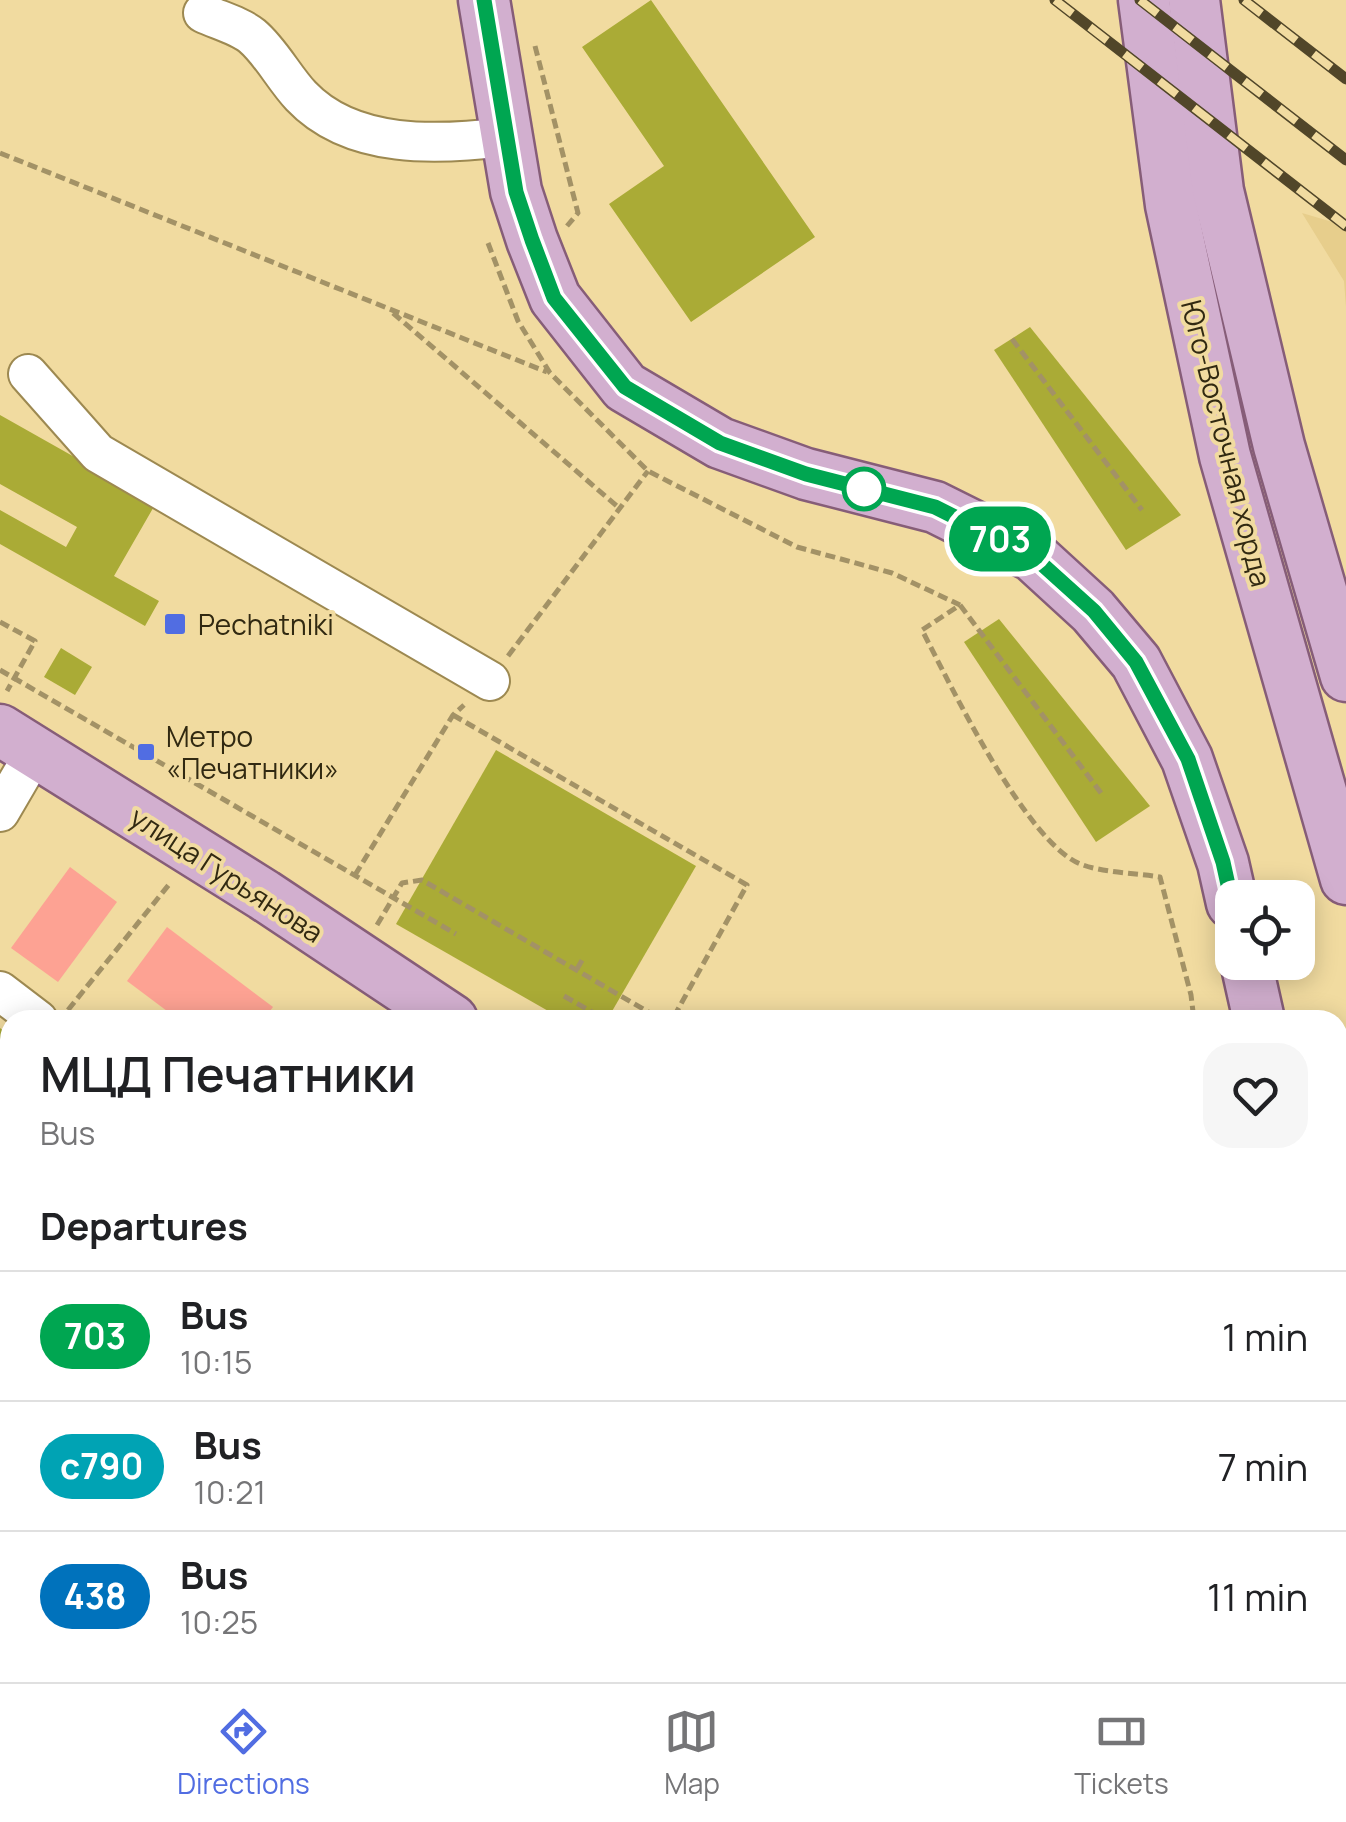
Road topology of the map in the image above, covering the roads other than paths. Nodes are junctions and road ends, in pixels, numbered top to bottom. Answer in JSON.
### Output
{"nodes":[{"id":1,"x":484,"y":0,"type":"edge"},
{"id":2,"x":1144,"y":0,"type":"edge"},
{"id":3,"x":1194,"y":0,"type":"edge"},
{"id":4,"x":203,"y":13,"type":"dead end"},
{"id":5,"x":506,"y":137,"type":"junction"},
{"id":6,"x":28,"y":374,"type":"dead end"},
{"id":7,"x":1346,"y":676,"type":"edge"},
{"id":8,"x":490,"y":681,"type":"road end"},
{"id":9,"x":18,"y":741,"type":"edge"},
{"id":10,"x":0,"y":812,"type":"edge"},
{"id":11,"x":1342,"y":872,"type":"edge"},
{"id":12,"x":1227,"y":880,"type":"edge"},
{"id":13,"x":1250,"y":980,"type":"edge"},
{"id":14,"x":0,"y":991,"type":"edge"},
{"id":15,"x":25,"y":1010,"type":"edge"},
{"id":16,"x":437,"y":1010,"type":"edge"},
{"id":17,"x":1258,"y":1010,"type":"edge"}],
"edges":[{"from":1,"to":5,"type":"main road"},
{"from":2,"to":11,"type":"main road","name":"Юго-Восточная хорда"},
{"from":3,"to":7,"type":"main road","name":"Юго-Восточная хорда"},
{"from":4,"to":5,"type":"lane"},
{"from":5,"to":12,"type":"main road"},
{"from":6,"to":8,"type":"lane"},
{"from":9,"to":10,"type":"lane"},
{"from":9,"to":16,"type":"main road","name":"улица Гурьянова"},
{"from":13,"to":17,"type":"main road"},
{"from":14,"to":15,"type":"lane"}]}
